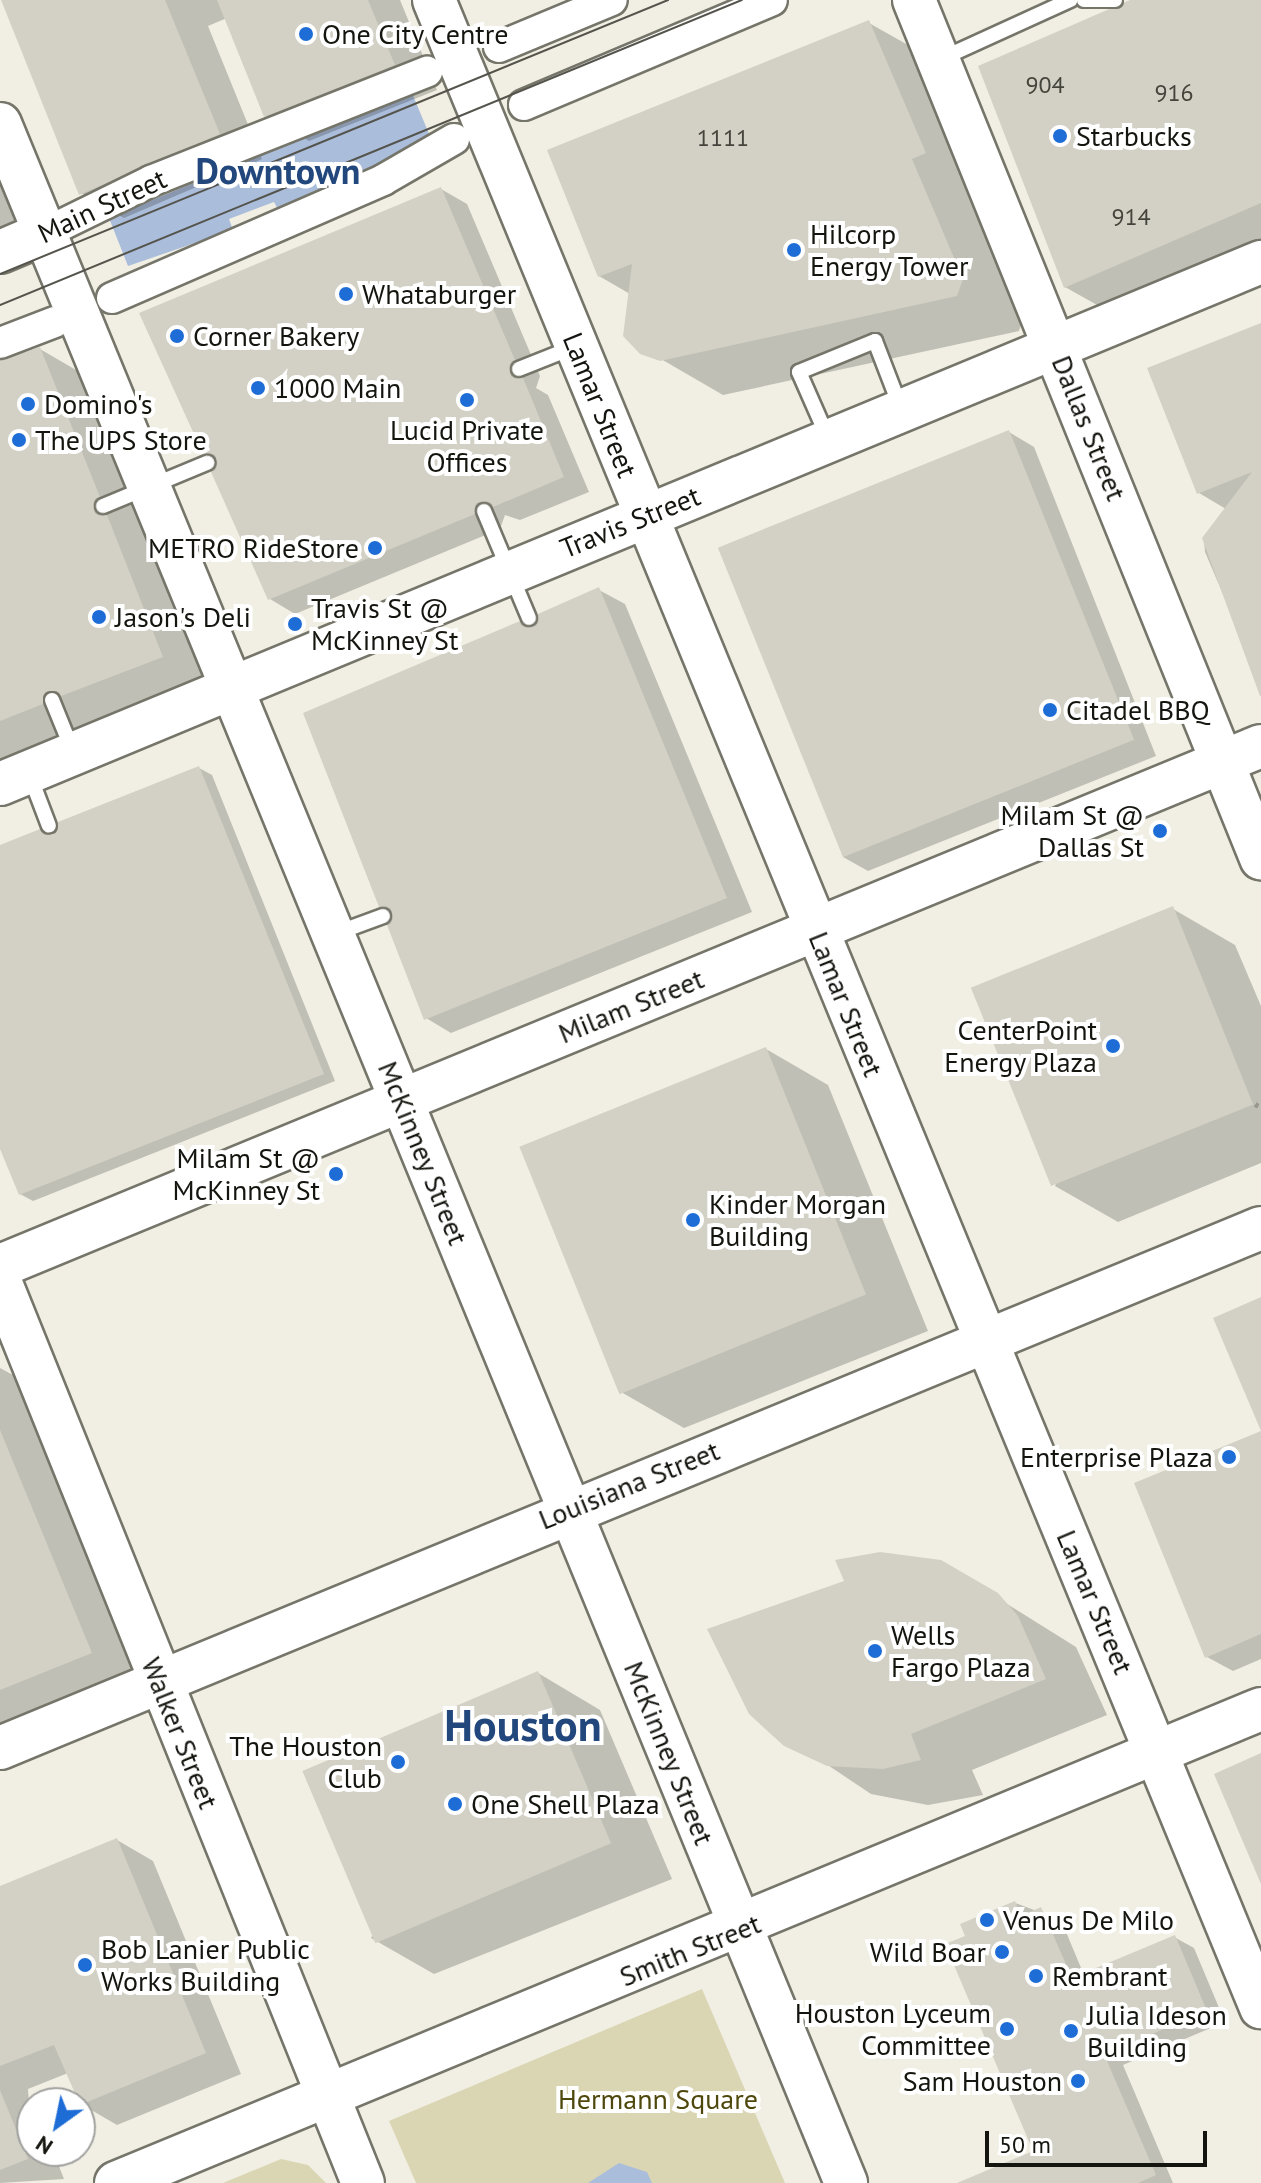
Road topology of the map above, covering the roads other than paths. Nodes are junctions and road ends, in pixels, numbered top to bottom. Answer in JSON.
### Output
{"nodes":[{"id":1,"x":434,"y":0,"type":"edge"},
{"id":2,"x":612,"y":0,"type":"edge"},
{"id":3,"x":772,"y":0,"type":"edge"},
{"id":4,"x":914,"y":0,"type":"edge"},
{"id":5,"x":1070,"y":0,"type":"edge"},
{"id":6,"x":1084,"y":0,"type":"edge"},
{"id":7,"x":1115,"y":0,"type":"edge"},
{"id":8,"x":499,"y":47,"type":"dead end"},
{"id":9,"x":939,"y":60,"type":"junction"},
{"id":10,"x":427,"y":72,"type":"dead end"},
{"id":11,"x":524,"y":105,"type":"dead end"},
{"id":12,"x":0,"y":124,"type":"edge"},
{"id":13,"x":454,"y":139,"type":"dead end"},
{"id":14,"x":45,"y":233,"type":"junction"},
{"id":15,"x":0,"y":252,"type":"edge"},
{"id":16,"x":1261,"y":262,"type":"edge"},
{"id":17,"x":112,"y":298,"type":"dead end"},
{"id":18,"x":55,"y":322,"type":"dead end"},
{"id":19,"x":0,"y":343,"type":"edge"},
{"id":20,"x":1056,"y":346,"type":"junction"},
{"id":21,"x":576,"y":347,"type":"junction"},
{"id":22,"x":519,"y":369,"type":"dead end"},
{"id":23,"x":902,"y":410,"type":"junction"},
{"id":24,"x":829,"y":440,"type":"junction"},
{"id":25,"x":207,"y":463,"type":"dead end"},
{"id":26,"x":150,"y":487,"type":"junction"},
{"id":27,"x":103,"y":506,"type":"dead end"},
{"id":28,"x":484,"y":511,"type":"dead end"},
{"id":29,"x":646,"y":516,"type":"junction"},
{"id":30,"x":508,"y":573,"type":"junction"},
{"id":31,"x":529,"y":618,"type":"dead end"},
{"id":32,"x":232,"y":687,"type":"junction"},
{"id":33,"x":52,"y":700,"type":"dead end"},
{"id":34,"x":1261,"y":746,"type":"edge"},
{"id":35,"x":74,"y":753,"type":"junction"},
{"id":36,"x":1221,"y":763,"type":"junction"},
{"id":37,"x":14,"y":778,"type":"edge"},
{"id":38,"x":49,"y":826,"type":"dead end"},
{"id":39,"x":1261,"y":858,"type":"edge"},
{"id":40,"x":383,"y":916,"type":"dead end"},
{"id":41,"x":816,"y":930,"type":"junction"},
{"id":42,"x":333,"y":935,"type":"junction"},
{"id":43,"x":402,"y":1101,"type":"junction"},
{"id":44,"x":1261,"y":1228,"type":"edge"},
{"id":45,"x":0,"y":1266,"type":"edge"},
{"id":46,"x":0,"y":1281,"type":"edge"},
{"id":47,"x":985,"y":1341,"type":"junction"},
{"id":48,"x":569,"y":1509,"type":"junction"},
{"id":49,"x":157,"y":1679,"type":"junction"},
{"id":50,"x":1261,"y":1709,"type":"edge"},
{"id":51,"x":0,"y":1748,"type":"edge"},
{"id":52,"x":1157,"y":1750,"type":"junction"},
{"id":53,"x":742,"y":1929,"type":"junction"},
{"id":54,"x":1261,"y":2007,"type":"edge"},
{"id":55,"x":328,"y":2098,"type":"junction"},
{"id":56,"x":116,"y":2183,"type":"edge"},
{"id":57,"x":363,"y":2183,"type":"edge"},
{"id":58,"x":846,"y":2183,"type":"edge"}],
"edges":[{"from":1,"to":21,"type":"main road","name":"Lamar Street"},
{"from":2,"to":8,"type":"street"},
{"from":3,"to":11,"type":"street"},
{"from":4,"to":9,"type":"main road","name":"Dallas Street"},
{"from":5,"to":9,"type":"lane"},
{"from":6,"to":7,"type":"lane"},
{"from":9,"to":20,"type":"main road","name":"Dallas Street"},
{"from":10,"to":14,"type":"street","name":"Main Street"},
{"from":12,"to":14,"type":"main road","name":"McKinney Street"},
{"from":13,"to":17,"type":"street"},
{"from":14,"to":15,"type":"main road","name":"Main Street"},
{"from":14,"to":26,"type":"main road","name":"McKinney Street"},
{"from":16,"to":20,"type":"main road","name":"Travis Street"},
{"from":18,"to":19,"type":"street"},
{"from":20,"to":23,"type":"main road","name":"Travis Street"},
{"from":20,"to":36,"type":"main road","name":"Dallas Street"},
{"from":21,"to":22,"type":"lane"},
{"from":21,"to":29,"type":"main road","name":"Lamar Street"},
{"from":23,"to":24,"type":"main road","name":"Travis Street"},
{"from":23,"to":24,"type":"lane"},
{"from":24,"to":29,"type":"main road","name":"Travis Street"},
{"from":25,"to":26,"type":"lane"},
{"from":26,"to":27,"type":"lane"},
{"from":26,"to":32,"type":"main road","name":"McKinney Street"},
{"from":28,"to":30,"type":"lane"},
{"from":29,"to":30,"type":"main road","name":"Travis Street"},
{"from":29,"to":41,"type":"main road","name":"Lamar Street"},
{"from":30,"to":31,"type":"lane"},
{"from":30,"to":32,"type":"main road","name":"Travis Street"},
{"from":32,"to":35,"type":"main road","name":"Travis Street"},
{"from":32,"to":42,"type":"main road","name":"McKinney Street"},
{"from":33,"to":35,"type":"lane"},
{"from":34,"to":36,"type":"main road","name":"Milam Street"},
{"from":35,"to":37,"type":"main road","name":"Travis Street"},
{"from":36,"to":39,"type":"main road","name":"Dallas Street"},
{"from":36,"to":41,"type":"main road","name":"Milam Street"},
{"from":37,"to":38,"type":"lane"},
{"from":40,"to":42,"type":"lane"},
{"from":41,"to":43,"type":"main road","name":"Milam Street"},
{"from":41,"to":47,"type":"main road","name":"Lamar Street"},
{"from":42,"to":43,"type":"main road","name":"McKinney Street"},
{"from":43,"to":45,"type":"main road","name":"Milam Street"},
{"from":43,"to":48,"type":"main road","name":"McKinney Street"},
{"from":44,"to":47,"type":"main road","name":"Louisiana Street"},
{"from":46,"to":49,"type":"main road","name":"Walker Street"},
{"from":47,"to":48,"type":"main road","name":"Louisiana Street"},
{"from":47,"to":52,"type":"main road","name":"Lamar Street"},
{"from":48,"to":49,"type":"main road","name":"Louisiana Street"},
{"from":48,"to":53,"type":"main road","name":"McKinney Street"},
{"from":49,"to":51,"type":"main road","name":"Louisiana Street"},
{"from":49,"to":55,"type":"main road","name":"Walker Street"},
{"from":50,"to":52,"type":"main road","name":"Smith Street"},
{"from":52,"to":53,"type":"main road","name":"Smith Street"},
{"from":52,"to":54,"type":"main road","name":"Lamar Street"},
{"from":53,"to":55,"type":"main road","name":"Smith Street"},
{"from":53,"to":58,"type":"main road","name":"McKinney Street"},
{"from":55,"to":56,"type":"main road","name":"Smith Street"},
{"from":55,"to":57,"type":"main road","name":"Walker Street"}]}
